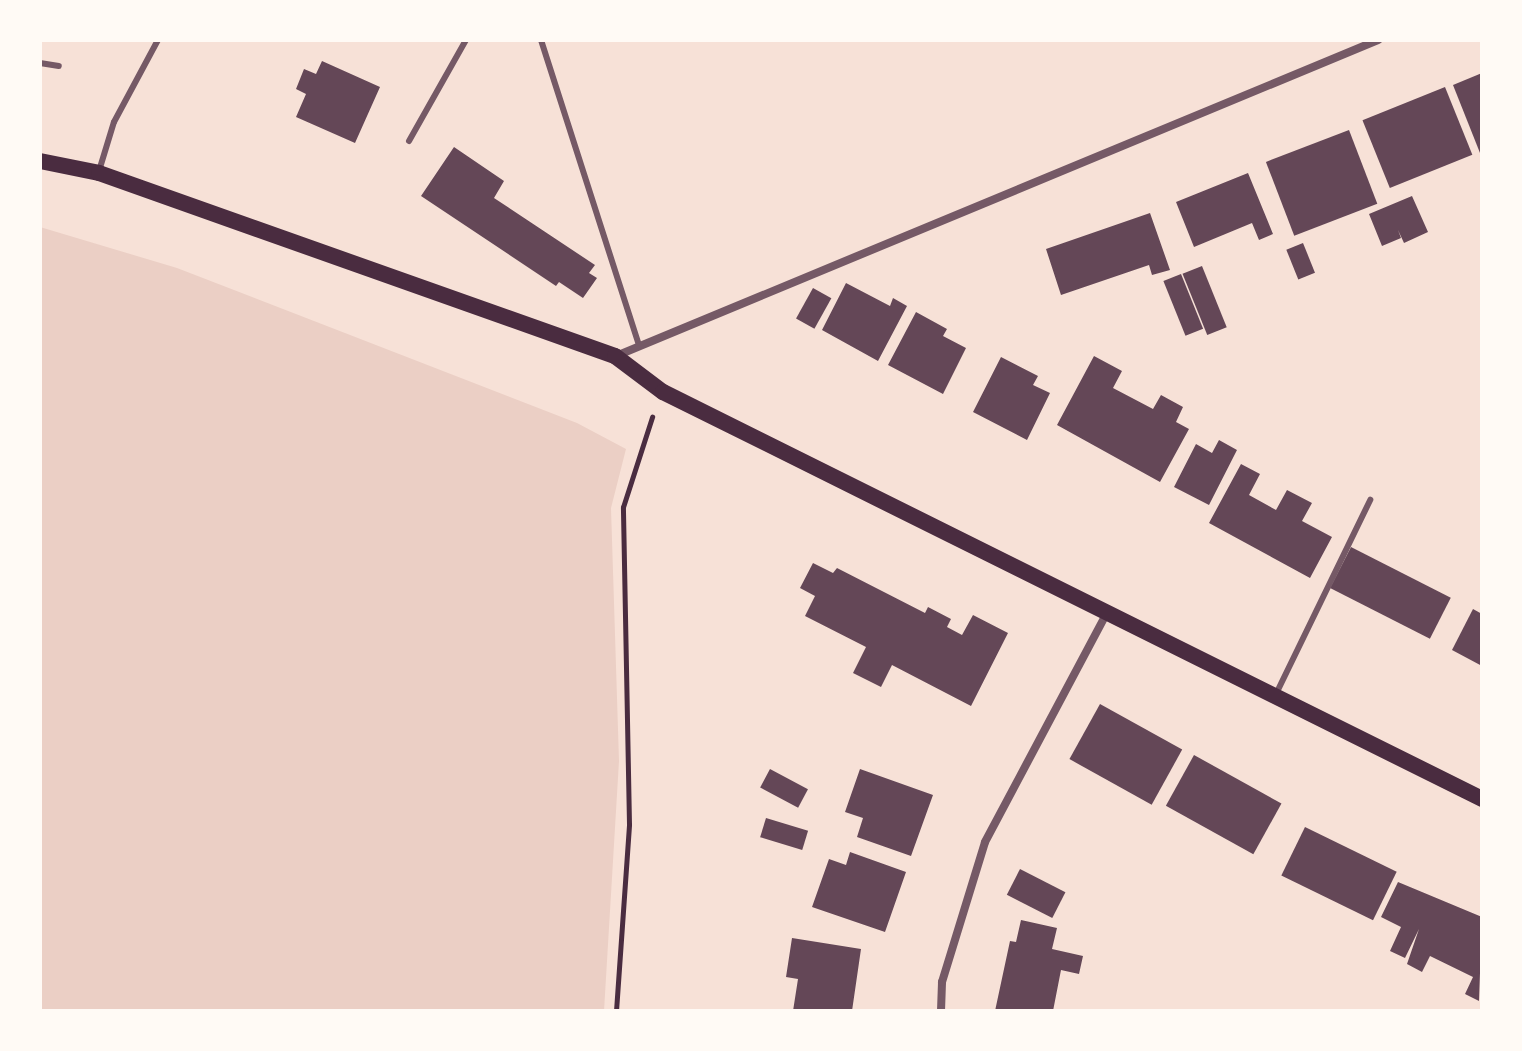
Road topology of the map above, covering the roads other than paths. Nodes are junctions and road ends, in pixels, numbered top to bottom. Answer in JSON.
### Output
{"nodes":[{"id":1,"x":158,"y":40,"type":"edge"},
{"id":2,"x":466,"y":40,"type":"edge"},
{"id":3,"x":541,"y":40,"type":"edge"},
{"id":4,"x":1378,"y":40,"type":"edge"},
{"id":5,"x":40,"y":63,"type":"edge"},
{"id":6,"x":59,"y":66,"type":"dead end"},
{"id":7,"x":409,"y":141,"type":"dead end"},
{"id":8,"x":40,"y":161,"type":"edge"},
{"id":9,"x":99,"y":173,"type":"junction"},
{"id":10,"x":639,"y":346,"type":"junction"},
{"id":11,"x":615,"y":356,"type":"junction"},
{"id":12,"x":1370,"y":500,"type":"dead end"},
{"id":13,"x":1109,"y":609,"type":"junction"},
{"id":14,"x":1276,"y":694,"type":"junction"},
{"id":15,"x":1482,"y":799,"type":"edge"},
{"id":16,"x":941,"y":1011,"type":"edge"}],
"edges":[{"from":1,"to":9,"type":"lane"},
{"from":2,"to":7,"type":"lane"},
{"from":3,"to":10,"type":"lane"},
{"from":4,"to":10,"type":"street"},
{"from":5,"to":6,"type":"lane"},
{"from":8,"to":9,"type":"main road"},
{"from":9,"to":11,"type":"main road"},
{"from":10,"to":11,"type":"street"},
{"from":11,"to":13,"type":"main road"},
{"from":12,"to":14,"type":"lane"},
{"from":13,"to":14,"type":"main road"},
{"from":13,"to":16,"type":"street"},
{"from":14,"to":15,"type":"main road"}]}
